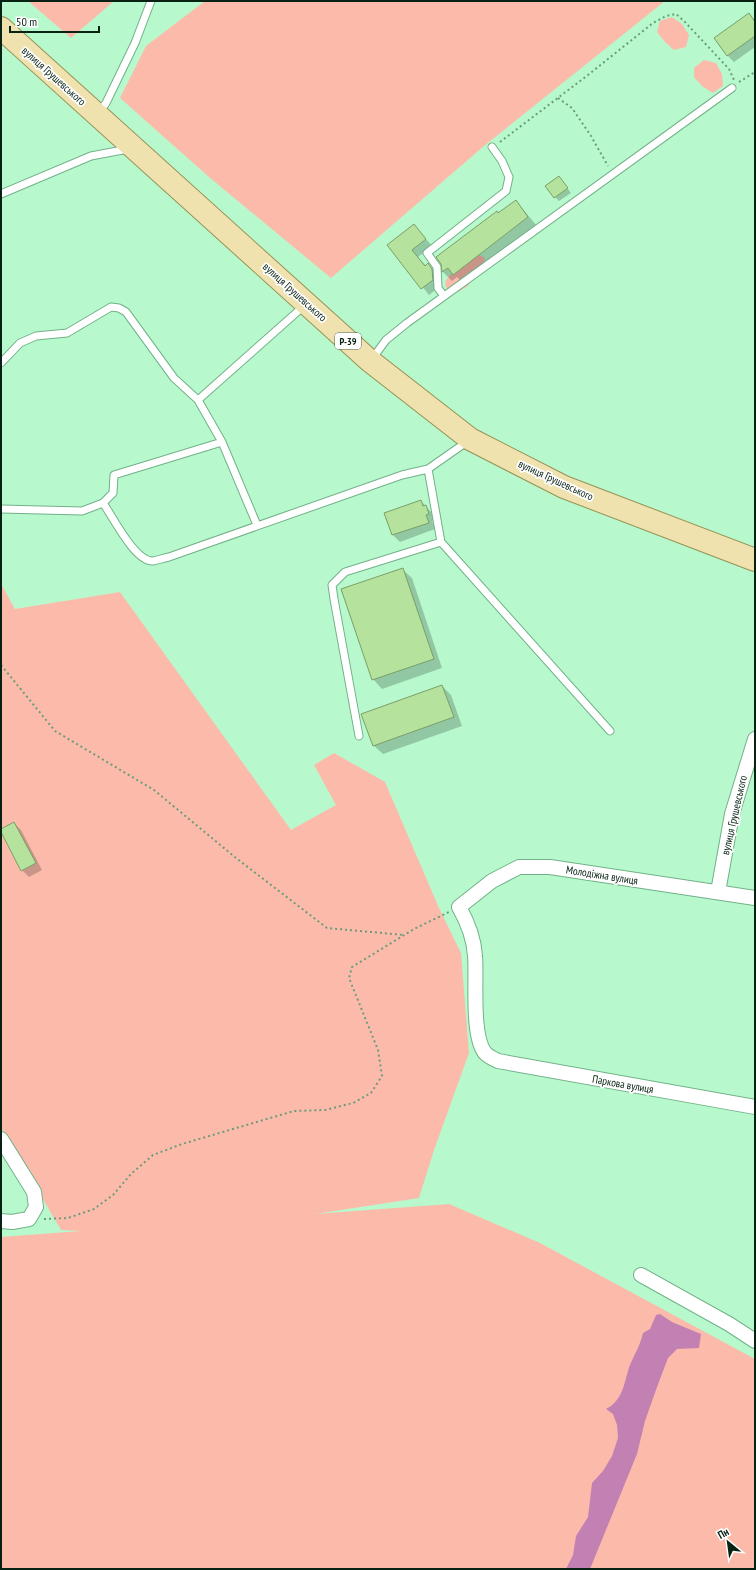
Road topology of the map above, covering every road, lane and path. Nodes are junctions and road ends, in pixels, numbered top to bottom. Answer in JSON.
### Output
{"nodes":[{"id":1,"x":152,"y":1,"type":"edge"},
{"id":2,"x":1,"y":28,"type":"edge"},
{"id":3,"x":755,"y":72,"type":"edge"},
{"id":4,"x":732,"y":88,"type":"junction"},
{"id":5,"x":558,"y":98,"type":"junction"},
{"id":6,"x":97,"y":114,"type":"junction"},
{"id":7,"x":492,"y":147,"type":"joint"},
{"id":8,"x":134,"y":148,"type":"junction"},
{"id":9,"x":613,"y":174,"type":"junction"},
{"id":10,"x":1,"y":194,"type":"edge"},
{"id":11,"x":444,"y":296,"type":"junction"},
{"id":12,"x":307,"y":303,"type":"junction"},
{"id":13,"x":370,"y":361,"type":"junction"},
{"id":14,"x":1,"y":363,"type":"edge"},
{"id":15,"x":198,"y":400,"type":"junction"},
{"id":16,"x":470,"y":439,"type":"junction"},
{"id":17,"x":222,"y":442,"type":"junction"},
{"id":18,"x":428,"y":469,"type":"junction"},
{"id":19,"x":104,"y":503,"type":"junction"},
{"id":20,"x":1,"y":509,"type":"edge"},
{"id":21,"x":258,"y":525,"type":"junction"},
{"id":22,"x":441,"y":542,"type":"junction"},
{"id":23,"x":755,"y":560,"type":"edge"},
{"id":24,"x":1,"y":665,"type":"edge"},
{"id":25,"x":610,"y":731,"type":"dead end"},
{"id":26,"x":360,"y":736,"type":"dead end"},
{"id":27,"x":755,"y":739,"type":"edge"},
{"id":28,"x":718,"y":892,"type":"junction"},
{"id":29,"x":755,"y":898,"type":"edge"},
{"id":30,"x":459,"y":907,"type":"junction"},
{"id":31,"x":405,"y":935,"type":"junction"},
{"id":32,"x":755,"y":1107,"type":"edge"},
{"id":33,"x":1,"y":1138,"type":"edge"},
{"id":34,"x":28,"y":1219,"type":"junction"},
{"id":35,"x":1,"y":1221,"type":"edge"},
{"id":36,"x":641,"y":1275,"type":"dead end"},
{"id":37,"x":755,"y":1341,"type":"edge"}],
"edges":[{"from":1,"to":6,"type":"lane"},
{"from":2,"to":6,"type":"main road","name":"вулиця Грушевського","number":"Р-39"},
{"from":3,"to":4,"type":"path"},
{"from":4,"to":5,"type":"path"},
{"from":4,"to":9,"type":"lane"},
{"from":5,"to":7,"type":"path"},
{"from":5,"to":9,"type":"path"},
{"from":6,"to":8,"type":"main road","name":"вулиця Грушевського","number":"Р-39"},
{"from":7,"to":11,"type":"lane"},
{"from":8,"to":10,"type":"lane"},
{"from":8,"to":12,"type":"main road","name":"вулиця Грушевського","number":"Р-39"},
{"from":9,"to":11,"type":"lane"},
{"from":11,"to":13,"type":"lane"},
{"from":12,"to":13,"type":"main road","name":"вулиця Грушевського","number":"Р-39"},
{"from":12,"to":15,"type":"lane"},
{"from":13,"to":16,"type":"main road","name":"вулиця Грушевського","number":"Р-39"},
{"from":14,"to":15,"type":"lane"},
{"from":15,"to":17,"type":"lane"},
{"from":16,"to":18,"type":"lane"},
{"from":16,"to":23,"type":"main road","name":"вулиця Грушевського","number":"Р-39"},
{"from":17,"to":19,"type":"lane"},
{"from":17,"to":21,"type":"lane"},
{"from":18,"to":21,"type":"lane"},
{"from":18,"to":22,"type":"lane"},
{"from":19,"to":20,"type":"lane"},
{"from":19,"to":21,"type":"lane"},
{"from":22,"to":25,"type":"lane"},
{"from":22,"to":26,"type":"lane"},
{"from":24,"to":31,"type":"path"},
{"from":27,"to":28,"type":"street","name":"вулиця Грушевського"},
{"from":28,"to":29,"type":"street","name":"Молодіжна вулиця"},
{"from":28,"to":30,"type":"street","name":"Молодіжна вулиця"},
{"from":30,"to":31,"type":"path"},
{"from":30,"to":32,"type":"street","name":"Паркова вулиця"},
{"from":31,"to":34,"type":"path"},
{"from":33,"to":34,"type":"street"},
{"from":34,"to":35,"type":"street"},
{"from":36,"to":37,"type":"street"}]}
